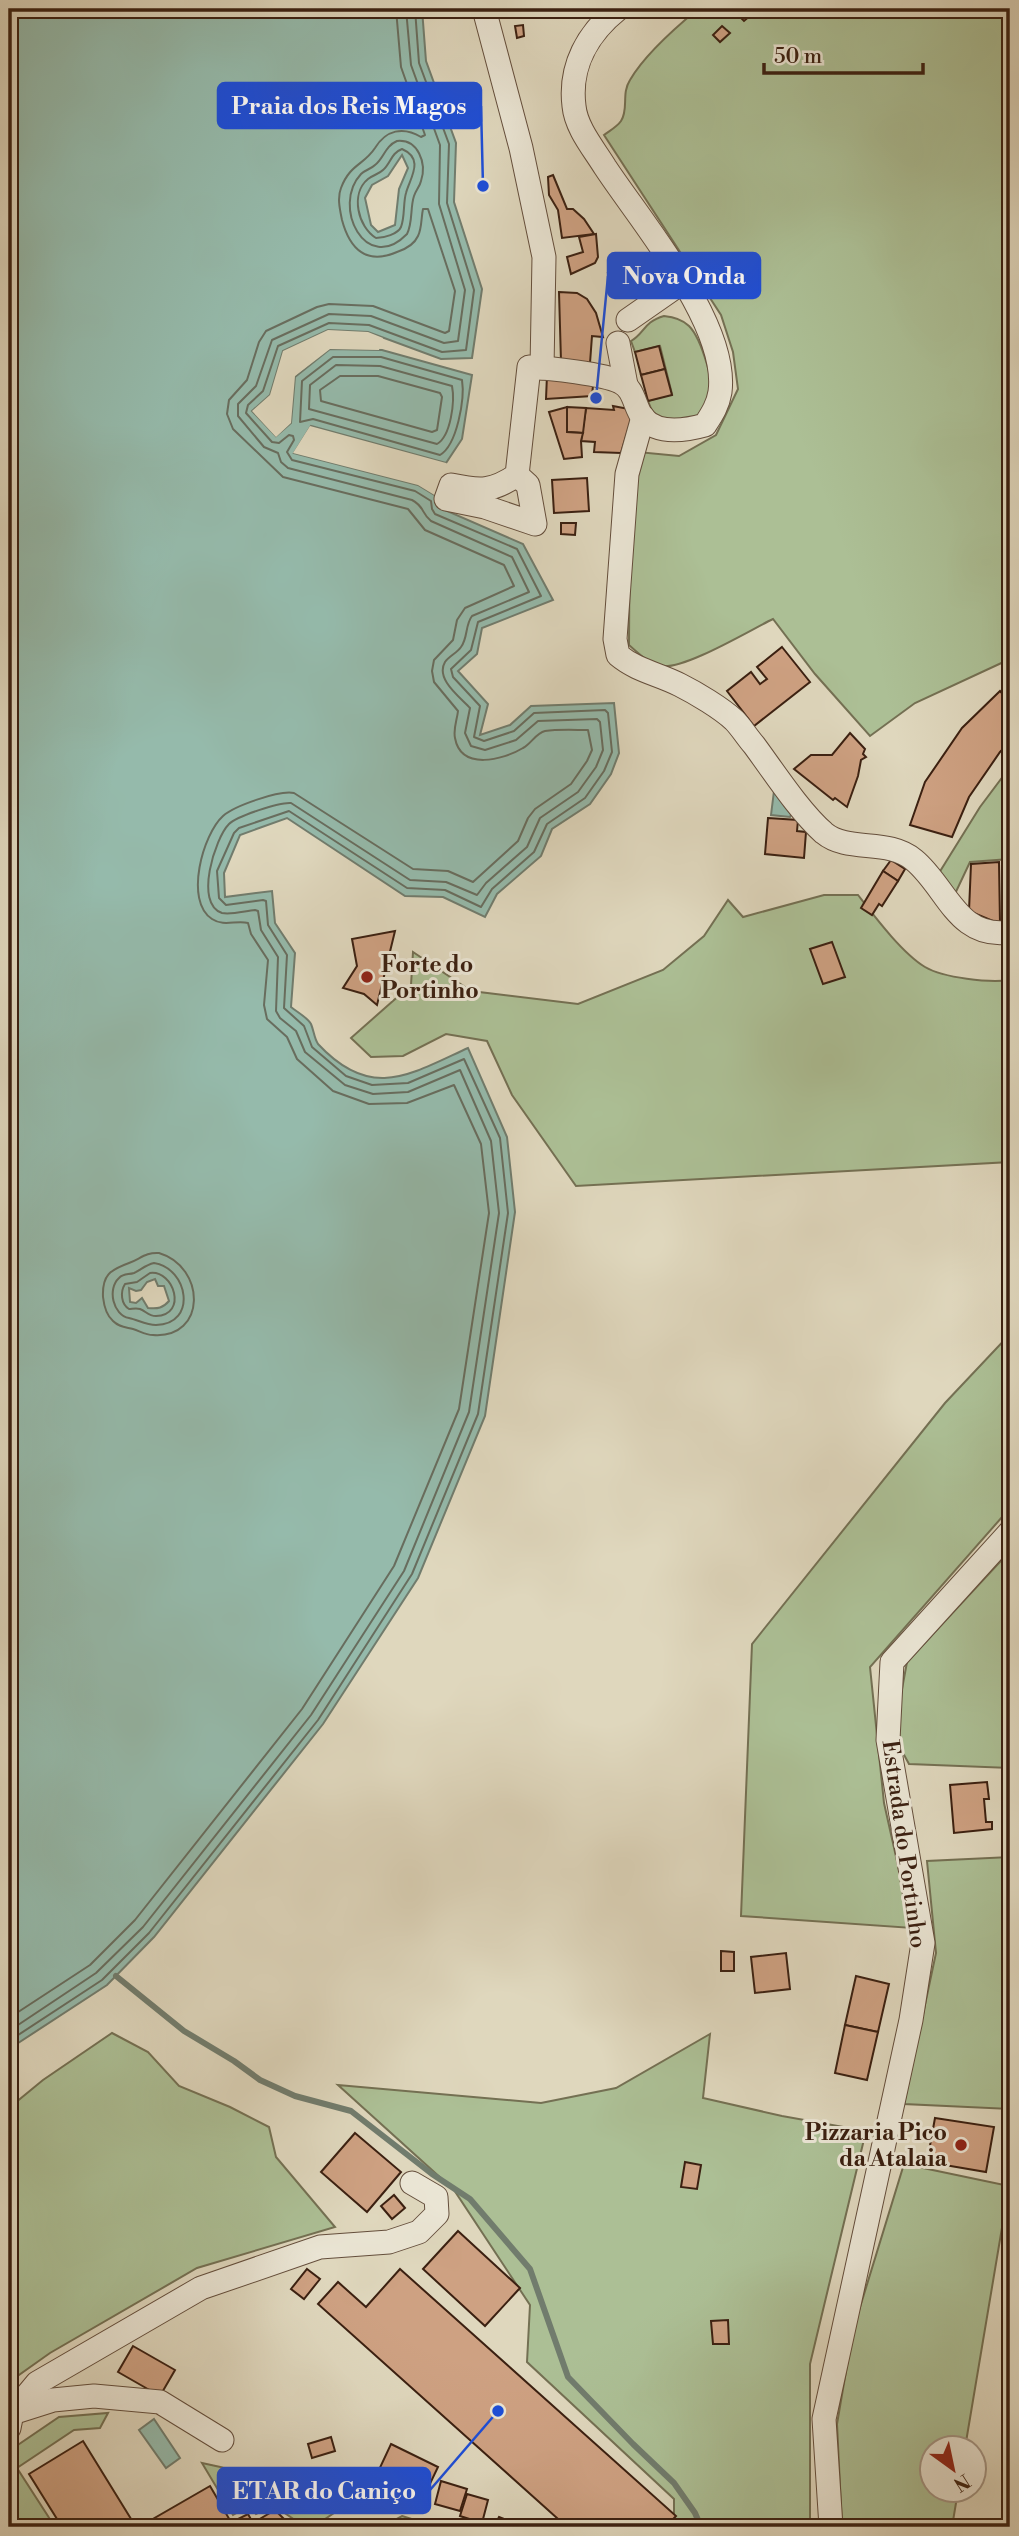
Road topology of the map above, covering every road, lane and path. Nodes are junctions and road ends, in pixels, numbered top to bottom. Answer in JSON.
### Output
{"nodes":[{"id":1,"x":484,"y":9,"type":"edge"},
{"id":2,"x":612,"y":11,"type":"edge"},
{"id":3,"x":684,"y":281,"type":"junction"},
{"id":4,"x":628,"y":320,"type":"dead end"},
{"id":5,"x":618,"y":343,"type":"dead end"},
{"id":6,"x":541,"y":368,"type":"junction"},
{"id":7,"x":625,"y":385,"type":"junction"},
{"id":8,"x":643,"y":418,"type":"junction"},
{"id":9,"x":517,"y":475,"type":"dead end"},
{"id":10,"x":1010,"y":932,"type":"edge"},
{"id":11,"x":1010,"y":1532,"type":"edge"},
{"id":12,"x":412,"y":2183,"type":"dead end"},
{"id":13,"x":11,"y":2420,"type":"edge"},
{"id":14,"x":222,"y":2440,"type":"dead end"},
{"id":15,"x":831,"y":2527,"type":"edge"}],
"edges":[{"from":1,"to":6,"type":"street"},
{"from":2,"to":3,"type":"street"},
{"from":3,"to":4,"type":"street"},
{"from":3,"to":8,"type":"street"},
{"from":5,"to":7,"type":"street"},
{"from":6,"to":7,"type":"street"},
{"from":6,"to":9,"type":"street"},
{"from":7,"to":8,"type":"street"},
{"from":8,"to":10,"type":"street"},
{"from":11,"to":15,"type":"street","name":"Estrada do Portinho"},
{"from":12,"to":13,"type":"street"},
{"from":13,"to":14,"type":"street"}]}
